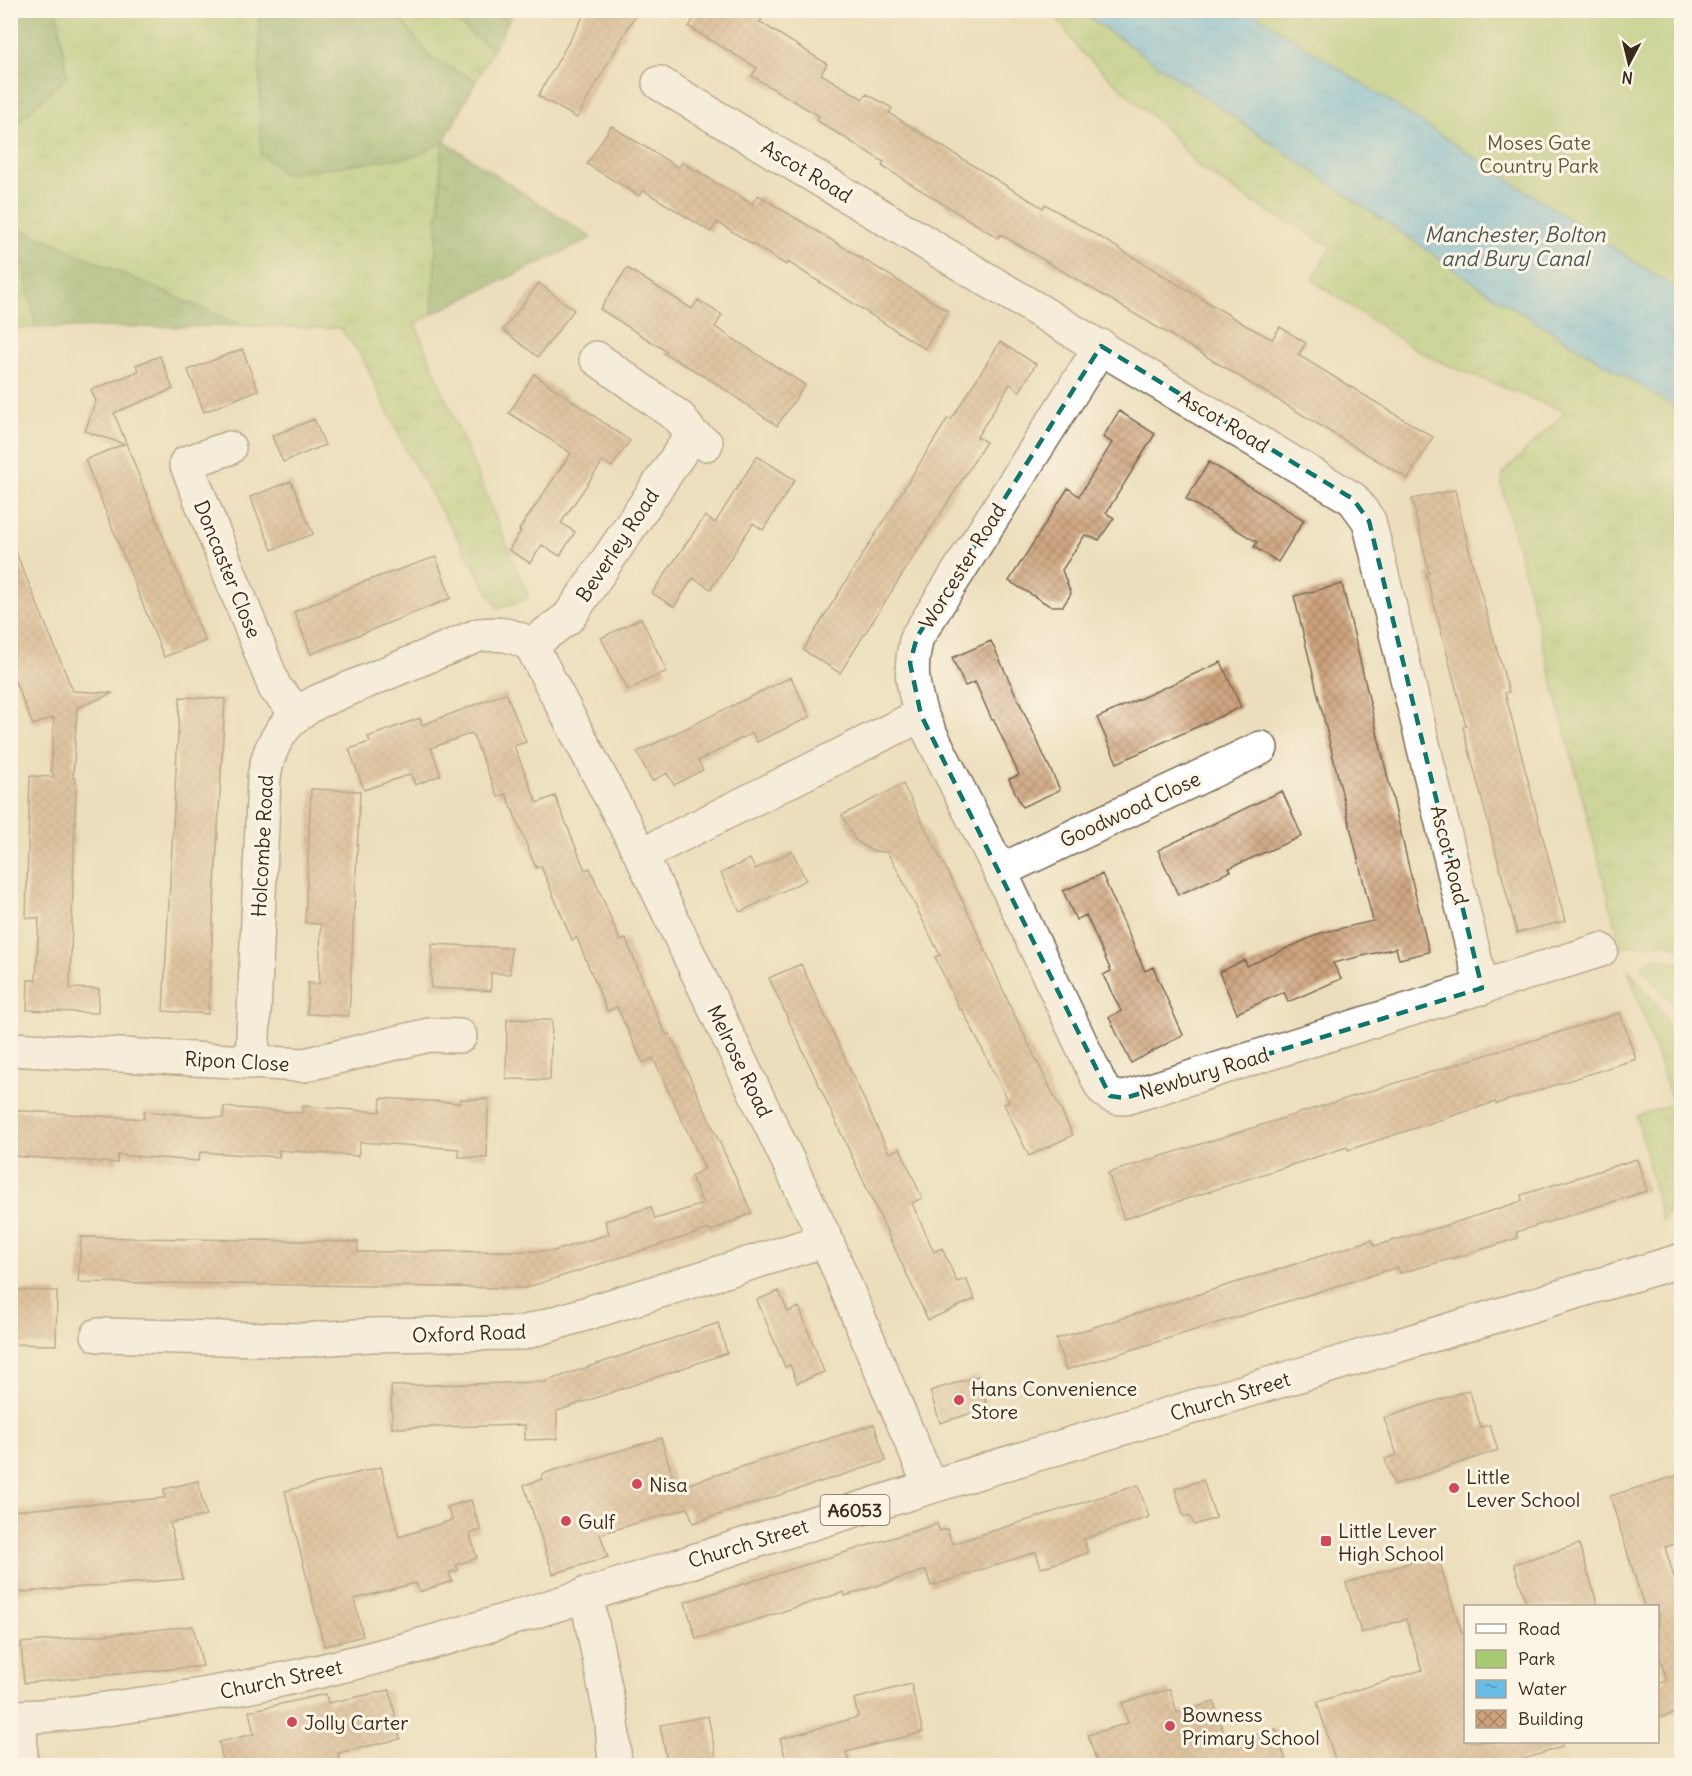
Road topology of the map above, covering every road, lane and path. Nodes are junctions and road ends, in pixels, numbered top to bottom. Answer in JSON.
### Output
{"nodes":[{"id":1,"x":660,"y":83,"type":"dead end"},
{"id":2,"x":1101,"y":346,"type":"junction"},
{"id":3,"x":596,"y":358,"type":"dead end"},
{"id":4,"x":229,"y":448,"type":"dead end"},
{"id":5,"x":531,"y":645,"type":"junction"},
{"id":6,"x":297,"y":712,"type":"junction"},
{"id":7,"x":921,"y":715,"type":"junction"},
{"id":8,"x":1261,"y":748,"type":"dead end"},
{"id":9,"x":641,"y":855,"type":"junction"},
{"id":10,"x":999,"y":870,"type":"junction"},
{"id":11,"x":1601,"y":950,"type":"dead end"},
{"id":12,"x":1482,"y":988,"type":"junction"},
{"id":13,"x":460,"y":1036,"type":"dead end"},
{"id":14,"x":10,"y":1049,"type":"edge"},
{"id":15,"x":252,"y":1061,"type":"junction"},
{"id":16,"x":826,"y":1240,"type":"junction"},
{"id":17,"x":1682,"y":1260,"type":"edge"},
{"id":18,"x":98,"y":1335,"type":"dead end"},
{"id":19,"x":930,"y":1486,"type":"junction"},
{"id":20,"x":586,"y":1594,"type":"junction"},
{"id":21,"x":15,"y":1717,"type":"edge"},
{"id":22,"x":21,"y":1766,"type":"edge"},
{"id":23,"x":615,"y":1766,"type":"edge"}],
"edges":[{"from":1,"to":2,"type":"street","name":"Ascot Road"},
{"from":2,"to":7,"type":"street","name":"Worcester Road"},
{"from":2,"to":12,"type":"street","name":"Ascot Road"},
{"from":3,"to":5,"type":"street","name":"Beverley Road"},
{"from":4,"to":6,"type":"street","name":"Doncaster Close"},
{"from":5,"to":6,"type":"street","name":"Holcombe Road"},
{"from":5,"to":9,"type":"street","name":"Melrose Road"},
{"from":6,"to":15,"type":"street","name":"Holcombe Road"},
{"from":7,"to":9,"type":"street"},
{"from":7,"to":10,"type":"street","name":"Newbury Road"},
{"from":8,"to":10,"type":"street","name":"Goodwood Close"},
{"from":9,"to":16,"type":"street","name":"Melrose Road"},
{"from":10,"to":12,"type":"street","name":"Newbury Road"},
{"from":11,"to":12,"type":"street","name":"Newbury Road"},
{"from":13,"to":15,"type":"street","name":"Ripon Close"},
{"from":14,"to":15,"type":"street","name":"Ripon Close"},
{"from":16,"to":18,"type":"street","name":"Oxford Road"},
{"from":16,"to":19,"type":"street","name":"Melrose Road"},
{"from":17,"to":19,"type":"street","name":"Church Street","number":"A6053"},
{"from":19,"to":20,"type":"street","name":"Church Street","number":"A6053"},
{"from":20,"to":21,"type":"street","name":"Church Street","number":"A6053"},
{"from":20,"to":23,"type":"street"},
{"from":21,"to":22,"type":"street"}]}
